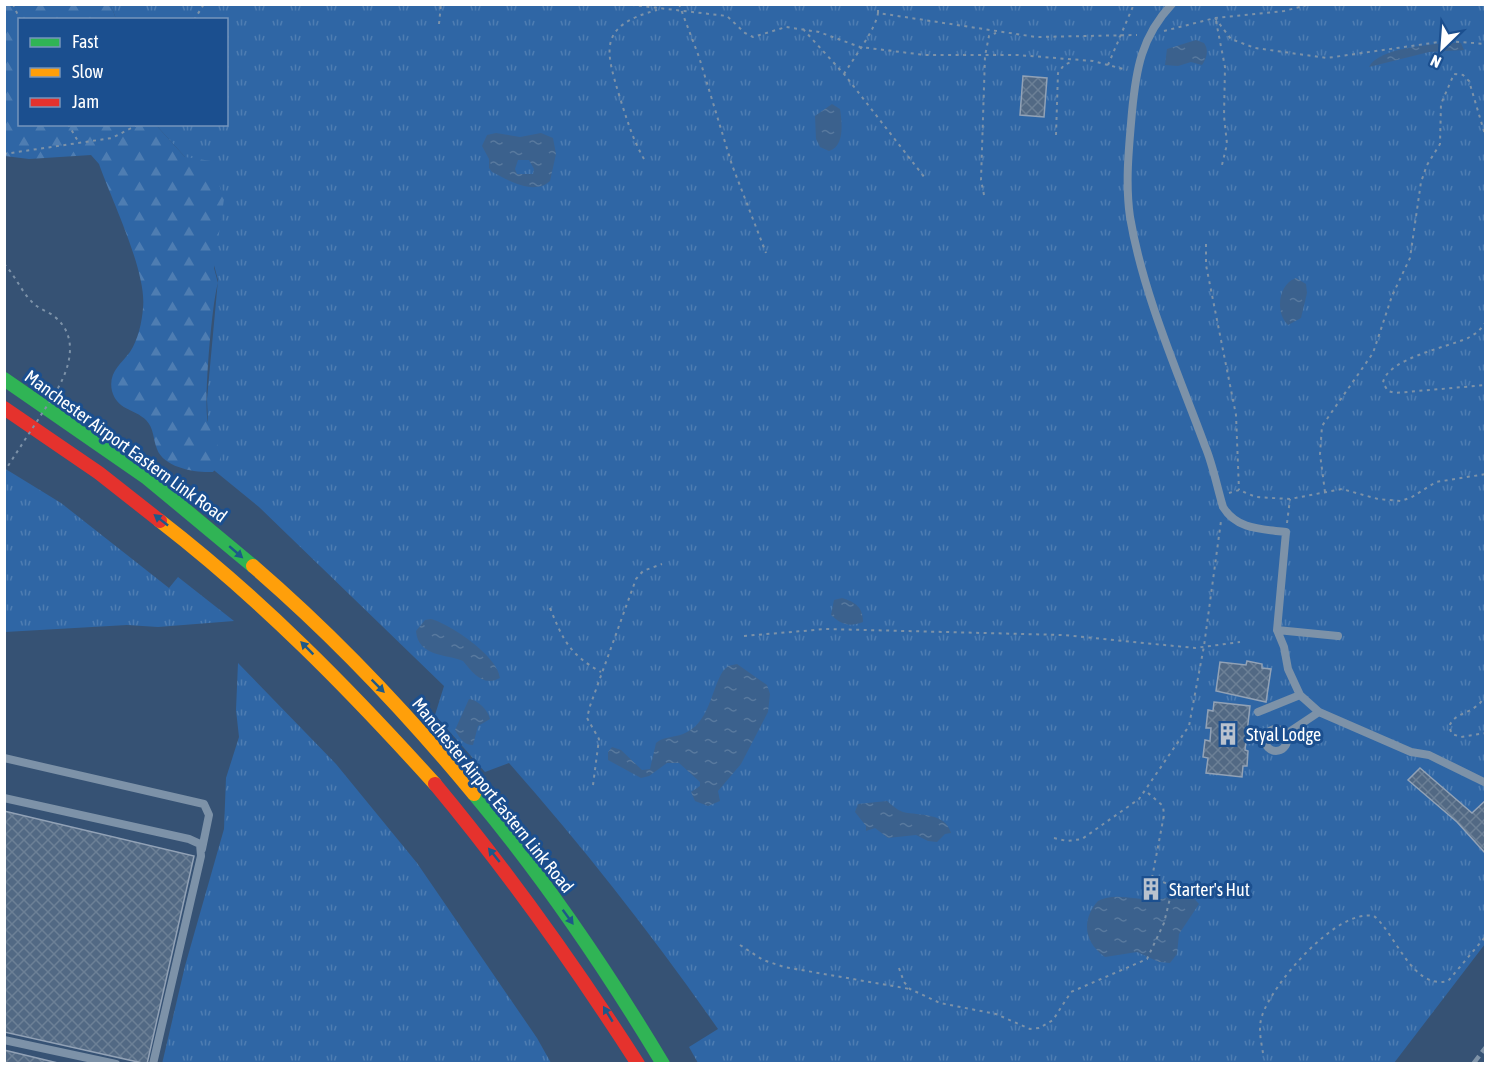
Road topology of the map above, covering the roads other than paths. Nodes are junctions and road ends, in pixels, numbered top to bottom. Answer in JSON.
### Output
{"nodes":[{"id":1,"x":1172,"y":4,"type":"edge"},
{"id":2,"x":4,"y":379,"type":"edge"},
{"id":3,"x":4,"y":408,"type":"edge"},
{"id":4,"x":1277,"y":630,"type":"junction"},
{"id":5,"x":1338,"y":636,"type":"dead end"},
{"id":6,"x":1300,"y":695,"type":"junction"},
{"id":7,"x":1258,"y":712,"type":"dead end"},
{"id":8,"x":1319,"y":712,"type":"junction"},
{"id":9,"x":1286,"y":734,"type":"dead end"},
{"id":10,"x":4,"y":758,"type":"edge"},
{"id":11,"x":1485,"y":783,"type":"edge"},
{"id":12,"x":4,"y":798,"type":"edge"},
{"id":13,"x":202,"y":849,"type":"junction"},
{"id":14,"x":4,"y":1040,"type":"edge"},
{"id":15,"x":116,"y":1064,"type":"edge"},
{"id":16,"x":153,"y":1064,"type":"edge"},
{"id":17,"x":638,"y":1064,"type":"edge"},
{"id":18,"x":663,"y":1064,"type":"edge"}],
"edges":[{"from":1,"to":4,"type":"lane"},
{"from":2,"to":18,"type":"highway","name":"Manchester Airport Eastern Link Road","one_way":true},
{"from":17,"to":3,"type":"highway","name":"Manchester Airport Eastern Link Road","one_way":true},
{"from":4,"to":5,"type":"lane"},
{"from":4,"to":6,"type":"lane"},
{"from":6,"to":7,"type":"lane"},
{"from":6,"to":8,"type":"lane"},
{"from":8,"to":9,"type":"lane"},
{"from":8,"to":11,"type":"lane"},
{"from":10,"to":13,"type":"lane"},
{"from":12,"to":13,"type":"lane"},
{"from":13,"to":16,"type":"lane"},
{"from":14,"to":15,"type":"lane"}]}
